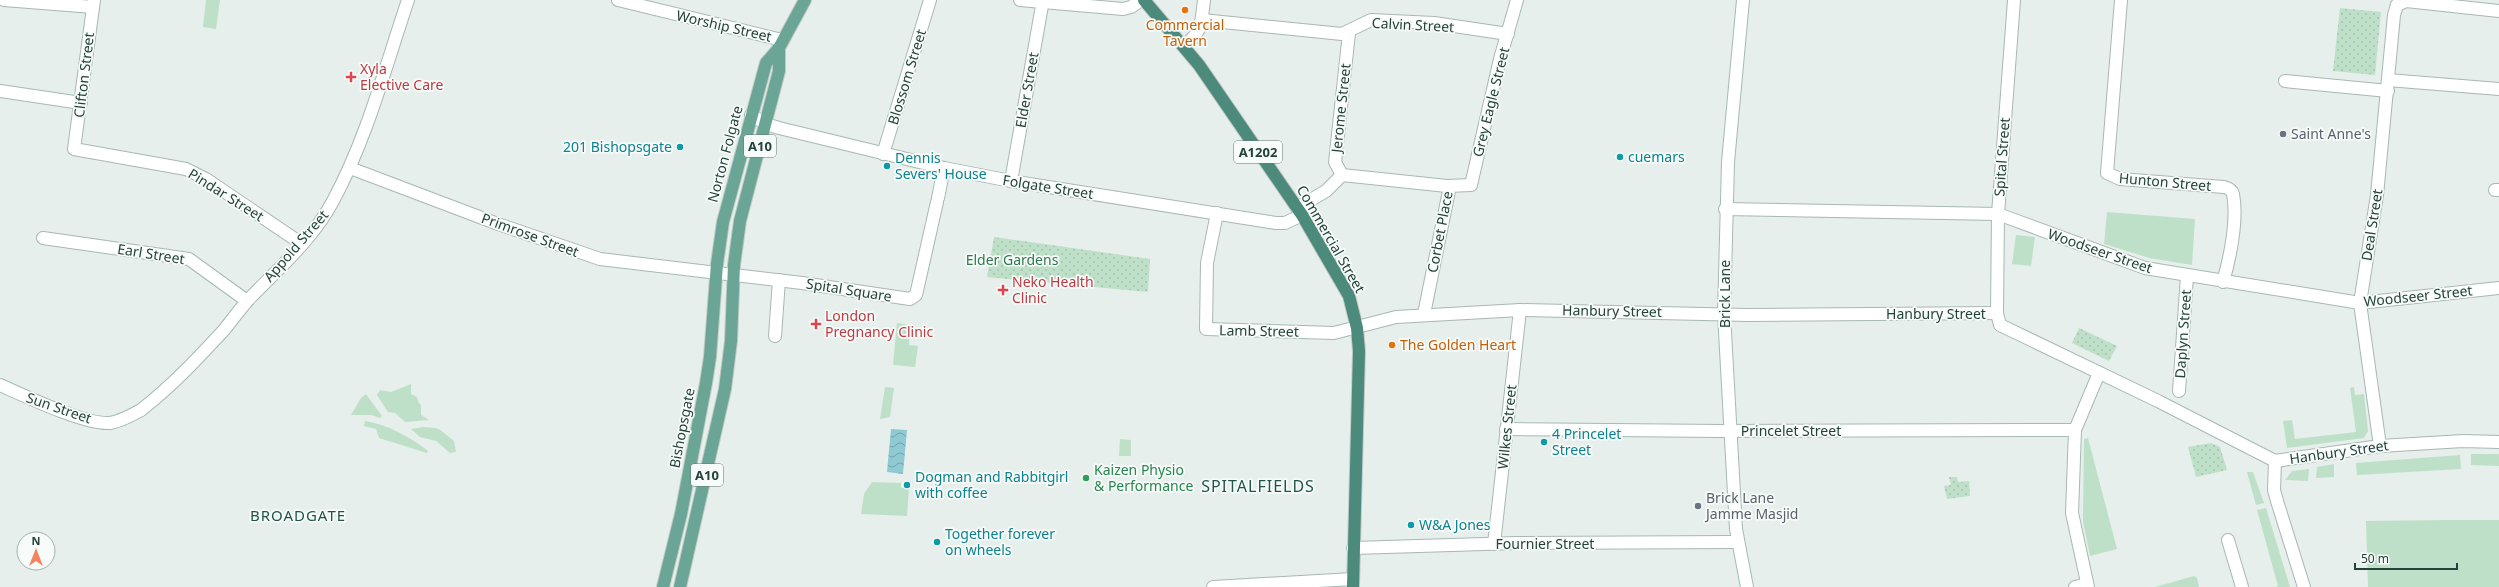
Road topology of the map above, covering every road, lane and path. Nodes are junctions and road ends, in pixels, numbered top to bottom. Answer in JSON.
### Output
{"nodes":[{"id":1,"x":4,"y":0,"type":"edge"},
{"id":2,"x":408,"y":0,"type":"edge"},
{"id":3,"x":618,"y":0,"type":"edge"},
{"id":4,"x":805,"y":0,"type":"edge"},
{"id":5,"x":930,"y":0,"type":"edge"},
{"id":6,"x":1020,"y":0,"type":"edge"},
{"id":7,"x":1140,"y":0,"type":"edge"},
{"id":8,"x":1144,"y":0,"type":"edge"},
{"id":9,"x":1204,"y":0,"type":"edge"},
{"id":10,"x":1517,"y":0,"type":"edge"},
{"id":11,"x":1743,"y":0,"type":"edge"},
{"id":12,"x":2014,"y":0,"type":"edge"},
{"id":13,"x":2121,"y":0,"type":"edge"},
{"id":14,"x":1042,"y":1,"type":"edge"},
{"id":15,"x":2393,"y":2,"type":"edge"},
{"id":16,"x":93,"y":4,"type":"edge"},
{"id":17,"x":2499,"y":11,"type":"edge"},
{"id":18,"x":1202,"y":20,"type":"junction"},
{"id":19,"x":1349,"y":33,"type":"junction"},
{"id":20,"x":1508,"y":34,"type":"junction"},
{"id":21,"x":781,"y":44,"type":"junction"},
{"id":22,"x":1184,"y":46,"type":"junction"},
{"id":23,"x":2285,"y":81,"type":"dead end"},
{"id":24,"x":2388,"y":86,"type":"junction"},
{"id":25,"x":2499,"y":89,"type":"edge"},
{"id":26,"x":0,"y":91,"type":"edge"},
{"id":27,"x":81,"y":103,"type":"junction"},
{"id":28,"x":751,"y":115,"type":"junction"},
{"id":29,"x":766,"y":124,"type":"junction"},
{"id":30,"x":74,"y":149,"type":"joint"},
{"id":31,"x":883,"y":154,"type":"junction"},
{"id":32,"x":350,"y":168,"type":"junction"},
{"id":33,"x":944,"y":168,"type":"junction"},
{"id":34,"x":1342,"y":175,"type":"junction"},
{"id":35,"x":1011,"y":181,"type":"junction"},
{"id":36,"x":1450,"y":186,"type":"junction"},
{"id":37,"x":1725,"y":209,"type":"junction"},
{"id":38,"x":1299,"y":212,"type":"junction"},
{"id":39,"x":1217,"y":213,"type":"junction"},
{"id":40,"x":1998,"y":214,"type":"junction"},
{"id":41,"x":43,"y":238,"type":"dead end"},
{"id":42,"x":302,"y":244,"type":"junction"},
{"id":43,"x":716,"y":273,"type":"junction"},
{"id":44,"x":733,"y":275,"type":"junction"},
{"id":45,"x":2187,"y":276,"type":"junction"},
{"id":46,"x":779,"y":280,"type":"junction"},
{"id":47,"x":2223,"y":282,"type":"junction"},
{"id":48,"x":2499,"y":288,"type":"edge"},
{"id":49,"x":247,"y":301,"type":"junction"},
{"id":50,"x":2360,"y":303,"type":"junction"},
{"id":51,"x":1520,"y":310,"type":"junction"},
{"id":52,"x":1424,"y":314,"type":"junction"},
{"id":53,"x":1724,"y":314,"type":"junction"},
{"id":54,"x":1997,"y":314,"type":"junction"},
{"id":55,"x":1357,"y":328,"type":"junction"},
{"id":56,"x":775,"y":336,"type":"dead end"},
{"id":57,"x":2099,"y":373,"type":"junction"},
{"id":58,"x":0,"y":385,"type":"edge"},
{"id":59,"x":2179,"y":391,"type":"dead end"},
{"id":60,"x":141,"y":410,"type":"joint"},
{"id":61,"x":1506,"y":429,"type":"junction"},
{"id":62,"x":2075,"y":430,"type":"junction"},
{"id":63,"x":1730,"y":431,"type":"junction"},
{"id":64,"x":2499,"y":442,"type":"edge"},
{"id":65,"x":2380,"y":446,"type":"junction"},
{"id":66,"x":2275,"y":461,"type":"junction"},
{"id":67,"x":2228,"y":540,"type":"dead end"},
{"id":68,"x":1738,"y":542,"type":"junction"},
{"id":69,"x":1494,"y":544,"type":"junction"},
{"id":70,"x":1353,"y":548,"type":"junction"},
{"id":71,"x":1353,"y":583,"type":"edge"},
{"id":72,"x":2088,"y":586,"type":"edge"},
{"id":73,"x":663,"y":587,"type":"edge"},
{"id":74,"x":680,"y":587,"type":"edge"},
{"id":75,"x":1213,"y":587,"type":"edge"},
{"id":76,"x":1747,"y":587,"type":"edge"},
{"id":77,"x":2075,"y":587,"type":"edge"},
{"id":78,"x":2242,"y":587,"type":"edge"},
{"id":79,"x":2304,"y":587,"type":"edge"}],
"edges":[{"from":1,"to":16,"type":"street"},
{"from":2,"to":32,"type":"street","name":"Appold Street"},
{"from":3,"to":21,"type":"street","name":"Worship Street"},
{"from":4,"to":21,"type":"main road","number":"A10"},
{"from":5,"to":31,"type":"street","name":"Blossom Street"},
{"from":6,"to":14,"type":"street"},
{"from":7,"to":14,"type":"street"},
{"from":8,"to":22,"type":"highway","name":"Commercial Street","number":"A1202"},
{"from":9,"to":18,"type":"street"},
{"from":10,"to":20,"type":"street","name":"Grey Eagle Street"},
{"from":11,"to":37,"type":"street","name":"Brick Lane"},
{"from":12,"to":40,"type":"street","name":"Spital Street"},
{"from":13,"to":47,"type":"street","name":"Hunton Street"},
{"from":14,"to":35,"type":"street","name":"Elder Street"},
{"from":15,"to":17,"type":"street"},
{"from":15,"to":24,"type":"street","name":"Deal Street"},
{"from":16,"to":27,"type":"street","name":"Clifton Street"},
{"from":18,"to":19,"type":"street"},
{"from":18,"to":22,"type":"street"},
{"from":19,"to":20,"type":"street","name":"Calvin Street"},
{"from":19,"to":34,"type":"street","name":"Jerome Street"},
{"from":20,"to":36,"type":"street","name":"Grey Eagle Street"},
{"from":21,"to":28,"type":"main road","name":"Norton Folgate","number":"A10"},
{"from":21,"to":29,"type":"main road","number":"A10"},
{"from":22,"to":38,"type":"highway","name":"Commercial Street","number":"A1202"},
{"from":23,"to":24,"type":"street"},
{"from":24,"to":25,"type":"street"},
{"from":24,"to":50,"type":"street","name":"Deal Street"},
{"from":26,"to":27,"type":"street"},
{"from":27,"to":30,"type":"street","name":"Clifton Street"},
{"from":28,"to":29,"type":"street","name":"Folgate Street"},
{"from":28,"to":43,"type":"main road","name":"Norton Folgate","number":"A10"},
{"from":29,"to":31,"type":"street","name":"Folgate Street"},
{"from":29,"to":44,"type":"main road","number":"A10"},
{"from":30,"to":42,"type":"street","name":"Pindar Street"},
{"from":31,"to":33,"type":"street","name":"Folgate Street"},
{"from":32,"to":42,"type":"street","name":"Appold Street"},
{"from":32,"to":43,"type":"street","name":"Primrose Street"},
{"from":33,"to":35,"type":"street","name":"Folgate Street"},
{"from":33,"to":46,"type":"street","name":"Spital Square"},
{"from":34,"to":36,"type":"street","name":"Corbet Place"},
{"from":34,"to":38,"type":"street"},
{"from":35,"to":39,"type":"street","name":"Folgate Street"},
{"from":36,"to":52,"type":"street","name":"Corbet Place"},
{"from":37,"to":40,"type":"street","name":"Woodseer Street"},
{"from":37,"to":53,"type":"street","name":"Brick Lane"},
{"from":38,"to":39,"type":"street","name":"Folgate Street"},
{"from":38,"to":55,"type":"highway","name":"Commercial Street","number":"A1202"},
{"from":39,"to":55,"type":"street","name":"Lamb Street"},
{"from":40,"to":45,"type":"street","name":"Woodseer Street"},
{"from":40,"to":54,"type":"street","name":"Spital Street"},
{"from":41,"to":49,"type":"street","name":"Earl Street"},
{"from":42,"to":49,"type":"street","name":"Appold Street"},
{"from":43,"to":44,"type":"street","name":"Primrose Street"},
{"from":43,"to":73,"type":"main road","name":"Bishopsgate","number":"A10"},
{"from":44,"to":46,"type":"street","name":"Spital Square"},
{"from":44,"to":74,"type":"main road","number":"A10"},
{"from":45,"to":47,"type":"street","name":"Woodseer Street"},
{"from":45,"to":59,"type":"street","name":"Daplyn Street"},
{"from":46,"to":56,"type":"street"},
{"from":47,"to":50,"type":"street","name":"Woodseer Street"},
{"from":48,"to":50,"type":"street","name":"Woodseer Street"},
{"from":49,"to":60,"type":"street","name":"Appold Street"},
{"from":50,"to":65,"type":"street","name":"Deal Street"},
{"from":51,"to":52,"type":"street","name":"Hanbury Street"},
{"from":51,"to":53,"type":"street","name":"Hanbury Street"},
{"from":51,"to":61,"type":"street","name":"Wilkes Street"},
{"from":52,"to":55,"type":"street","name":"Hanbury Street"},
{"from":53,"to":54,"type":"street","name":"Hanbury Street"},
{"from":53,"to":63,"type":"street","name":"Brick Lane"},
{"from":54,"to":57,"type":"street","name":"Hanbury Street"},
{"from":55,"to":70,"type":"highway","name":"Commercial Street","number":"A1202"},
{"from":57,"to":62,"type":"street"},
{"from":57,"to":66,"type":"street","name":"Hanbury Street"},
{"from":58,"to":60,"type":"street","name":"Sun Street"},
{"from":61,"to":63,"type":"street","name":"Princelet Street"},
{"from":61,"to":69,"type":"street","name":"Wilkes Street"},
{"from":62,"to":63,"type":"street","name":"Princelet Street"},
{"from":62,"to":72,"type":"street"},
{"from":63,"to":68,"type":"street","name":"Brick Lane"},
{"from":64,"to":65,"type":"street","name":"Hanbury Street"},
{"from":65,"to":66,"type":"street","name":"Hanbury Street"},
{"from":66,"to":79,"type":"street"},
{"from":67,"to":78,"type":"street"},
{"from":68,"to":69,"type":"street","name":"Fournier Street"},
{"from":68,"to":76,"type":"street","name":"Brick Lane"},
{"from":69,"to":70,"type":"street","name":"Fournier Street"},
{"from":70,"to":71,"type":"highway","name":"Commercial Street","number":"A1202"},
{"from":71,"to":75,"type":"street"},
{"from":72,"to":77,"type":"street"}]}
